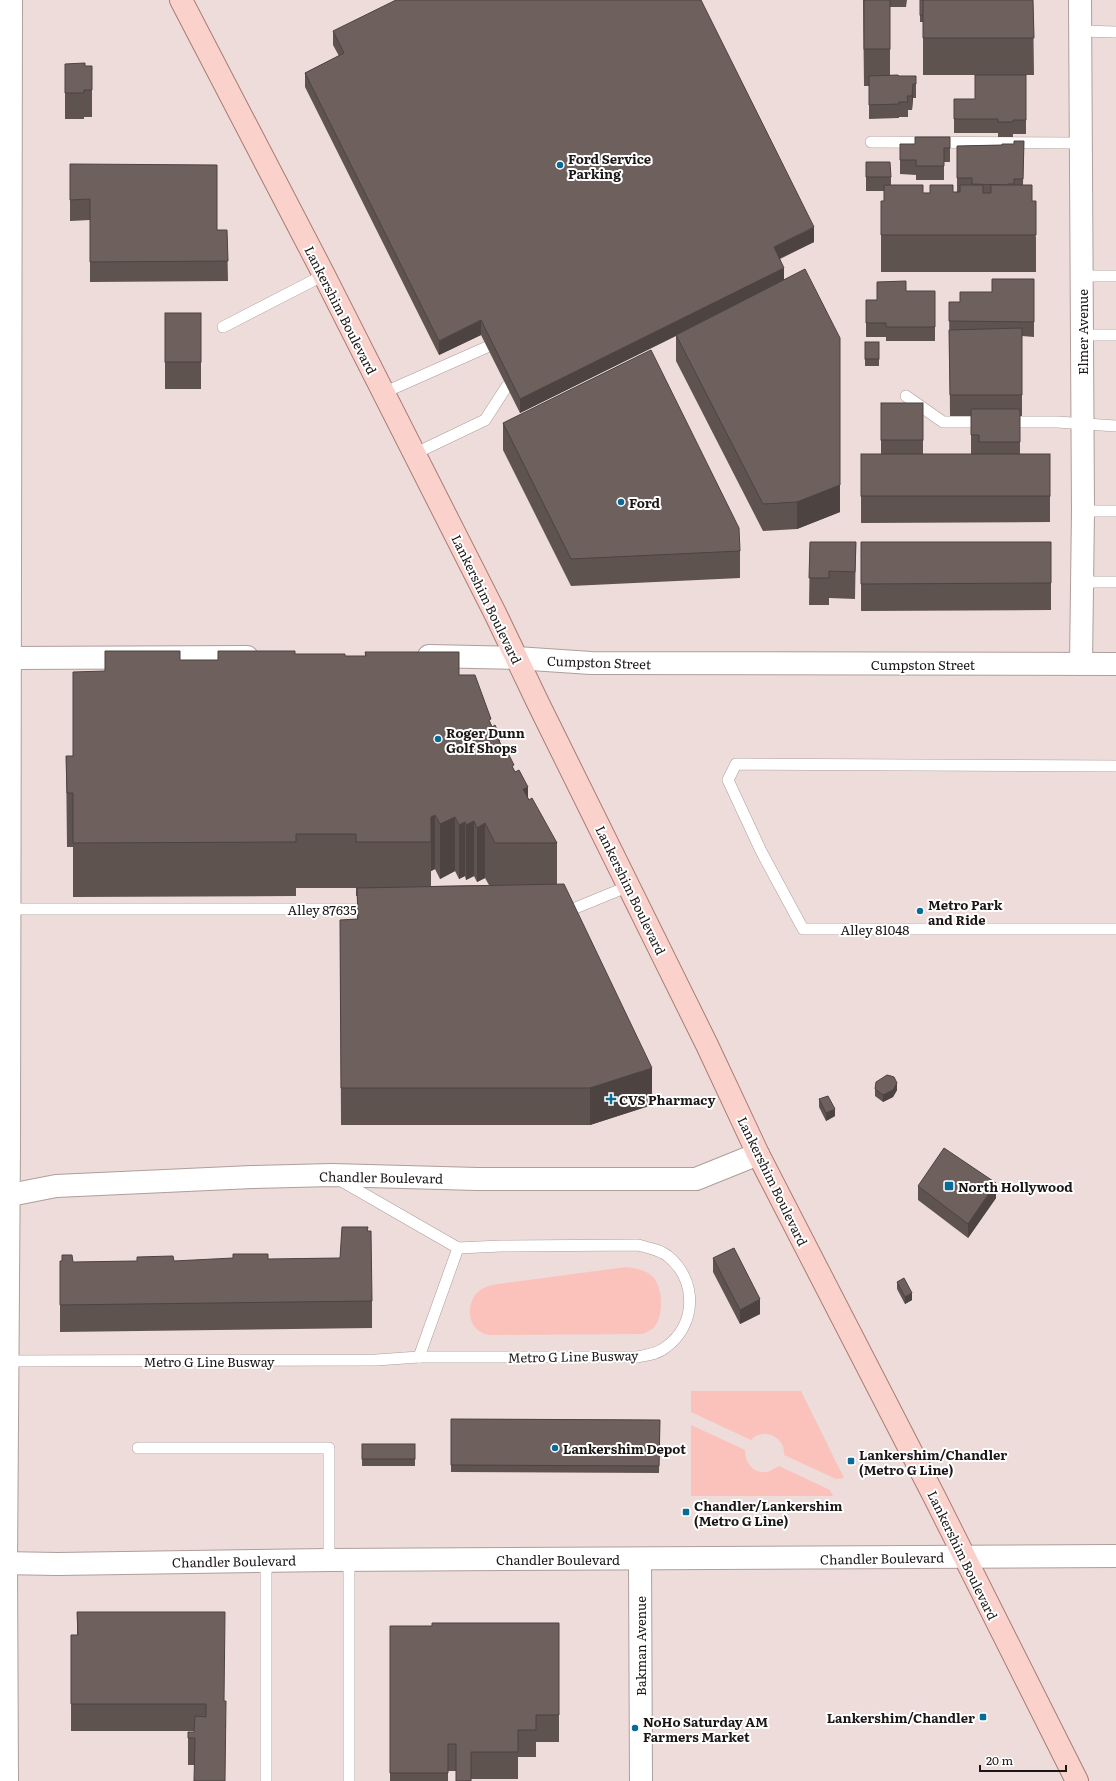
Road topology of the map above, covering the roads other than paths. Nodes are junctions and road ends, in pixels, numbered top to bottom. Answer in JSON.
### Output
{"nodes":[{"id":1,"x":11,"y":0,"type":"edge"},
{"id":2,"x":181,"y":0,"type":"edge"},
{"id":3,"x":1080,"y":0,"type":"edge"},
{"id":4,"x":1080,"y":31,"type":"junction"},
{"id":5,"x":1116,"y":32,"type":"edge"},
{"id":6,"x":6,"y":47,"type":"edge"},
{"id":7,"x":871,"y":142,"type":"dead end"},
{"id":8,"x":1080,"y":143,"type":"junction"},
{"id":9,"x":324,"y":275,"type":"junction"},
{"id":10,"x":1081,"y":276,"type":"junction"},
{"id":11,"x":1116,"y":276,"type":"edge"},
{"id":12,"x":223,"y":328,"type":"dead end"},
{"id":13,"x":1082,"y":335,"type":"junction"},
{"id":14,"x":1116,"y":335,"type":"edge"},
{"id":15,"x":487,"y":347,"type":"edge"},
{"id":16,"x":507,"y":386,"type":"edge"},
{"id":17,"x":383,"y":393,"type":"junction"},
{"id":18,"x":906,"y":396,"type":"dead end"},
{"id":19,"x":5,"y":422,"type":"edge"},
{"id":20,"x":1082,"y":425,"type":"junction"},
{"id":21,"x":1116,"y":426,"type":"edge"},
{"id":22,"x":414,"y":454,"type":"junction"},
{"id":23,"x":1082,"y":510,"type":"junction"},
{"id":24,"x":1116,"y":511,"type":"edge"},
{"id":25,"x":1082,"y":582,"type":"junction"},
{"id":26,"x":1116,"y":582,"type":"edge"},
{"id":27,"x":407,"y":656,"type":"edge"},
{"id":28,"x":264,"y":657,"type":"edge"},
{"id":29,"x":10,"y":658,"type":"junction"},
{"id":30,"x":516,"y":658,"type":"junction"},
{"id":31,"x":1081,"y":664,"type":"junction"},
{"id":32,"x":1116,"y":664,"type":"edge"},
{"id":33,"x":1116,"y":766,"type":"edge"},
{"id":34,"x":5,"y":809,"type":"edge"},
{"id":35,"x":629,"y":886,"type":"junction"},
{"id":36,"x":10,"y":909,"type":"junction"},
{"id":37,"x":383,"y":909,"type":"edge"},
{"id":38,"x":549,"y":909,"type":"edge"},
{"id":39,"x":1116,"y":929,"type":"edge"},
{"id":40,"x":758,"y":1154,"type":"junction"},
{"id":41,"x":332,"y":1175,"type":"junction"},
{"id":42,"x":4,"y":1196,"type":"edge"},
{"id":43,"x":458,"y":1248,"type":"junction"},
{"id":44,"x":4,"y":1260,"type":"edge"},
{"id":45,"x":418,"y":1357,"type":"junction"},
{"id":46,"x":4,"y":1361,"type":"edge"},
{"id":47,"x":138,"y":1448,"type":"dead end"},
{"id":48,"x":1116,"y":1556,"type":"edge"},
{"id":49,"x":963,"y":1557,"type":"junction"},
{"id":50,"x":640,"y":1559,"type":"junction"},
{"id":51,"x":266,"y":1560,"type":"junction"},
{"id":52,"x":339,"y":1560,"type":"junction"},
{"id":53,"x":3,"y":1563,"type":"edge"},
{"id":54,"x":7,"y":1781,"type":"edge"},
{"id":55,"x":266,"y":1781,"type":"edge"},
{"id":56,"x":349,"y":1781,"type":"edge"},
{"id":57,"x":641,"y":1781,"type":"edge"},
{"id":58,"x":1077,"y":1781,"type":"edge"}],
"edges":[{"from":1,"to":6,"type":"street"},
{"from":2,"to":9,"type":"main road","name":"Lankershim Boulevard"},
{"from":3,"to":4,"type":"street","name":"Elmer Avenue"},
{"from":4,"to":5,"type":"lane"},
{"from":4,"to":8,"type":"street","name":"Elmer Avenue"},
{"from":6,"to":19,"type":"street"},
{"from":7,"to":8,"type":"lane"},
{"from":8,"to":10,"type":"street","name":"Elmer Avenue"},
{"from":9,"to":12,"type":"lane"},
{"from":9,"to":17,"type":"main road","name":"Lankershim Boulevard"},
{"from":10,"to":11,"type":"lane"},
{"from":10,"to":13,"type":"street","name":"Elmer Avenue"},
{"from":13,"to":14,"type":"lane"},
{"from":13,"to":20,"type":"street","name":"Elmer Avenue"},
{"from":15,"to":17,"type":"lane"},
{"from":16,"to":22,"type":"lane"},
{"from":17,"to":22,"type":"main road","name":"Lankershim Boulevard"},
{"from":18,"to":20,"type":"lane"},
{"from":19,"to":29,"type":"street"},
{"from":20,"to":21,"type":"lane"},
{"from":20,"to":23,"type":"street","name":"Elmer Avenue"},
{"from":22,"to":30,"type":"main road","name":"Lankershim Boulevard"},
{"from":23,"to":24,"type":"lane"},
{"from":23,"to":25,"type":"street","name":"Elmer Avenue"},
{"from":25,"to":26,"type":"lane"},
{"from":25,"to":31,"type":"street","name":"Elmer Avenue"},
{"from":27,"to":30,"type":"street","name":"Cumpston Street"},
{"from":28,"to":29,"type":"street"},
{"from":29,"to":34,"type":"street"},
{"from":30,"to":31,"type":"street","name":"Cumpston Street"},
{"from":30,"to":35,"type":"main road","name":"Lankershim Boulevard"},
{"from":31,"to":32,"type":"street","name":"Cumpston Street"},
{"from":33,"to":39,"type":"lane","name":"Alley 81048"},
{"from":34,"to":36,"type":"street"},
{"from":35,"to":38,"type":"lane"},
{"from":35,"to":40,"type":"main road","name":"Lankershim Boulevard"},
{"from":36,"to":37,"type":"lane","name":"Alley 87635"},
{"from":36,"to":42,"type":"street"},
{"from":40,"to":41,"type":"street","name":"Chandler Boulevard"},
{"from":40,"to":49,"type":"main road","name":"Lankershim Boulevard"},
{"from":41,"to":42,"type":"street","name":"Chandler Boulevard"},
{"from":41,"to":43,"type":"lane"},
{"from":42,"to":44,"type":"street"},
{"from":43,"to":45,"type":"lane"},
{"from":43,"to":45,"type":"lane","name":"Metro G Line Busway"},
{"from":44,"to":46,"type":"street"},
{"from":45,"to":46,"type":"lane","name":"Metro G Line Busway"},
{"from":46,"to":53,"type":"street"},
{"from":47,"to":52,"type":"lane"},
{"from":48,"to":49,"type":"street","name":"Chandler Boulevard"},
{"from":49,"to":50,"type":"street","name":"Chandler Boulevard"},
{"from":49,"to":58,"type":"main road","name":"Lankershim Boulevard"},
{"from":50,"to":52,"type":"street","name":"Chandler Boulevard"},
{"from":50,"to":57,"type":"street","name":"Bakman Avenue"},
{"from":51,"to":52,"type":"street","name":"Chandler Boulevard"},
{"from":51,"to":53,"type":"street","name":"Chandler Boulevard"},
{"from":51,"to":55,"type":"lane"},
{"from":52,"to":56,"type":"lane"},
{"from":53,"to":54,"type":"street"}]}
